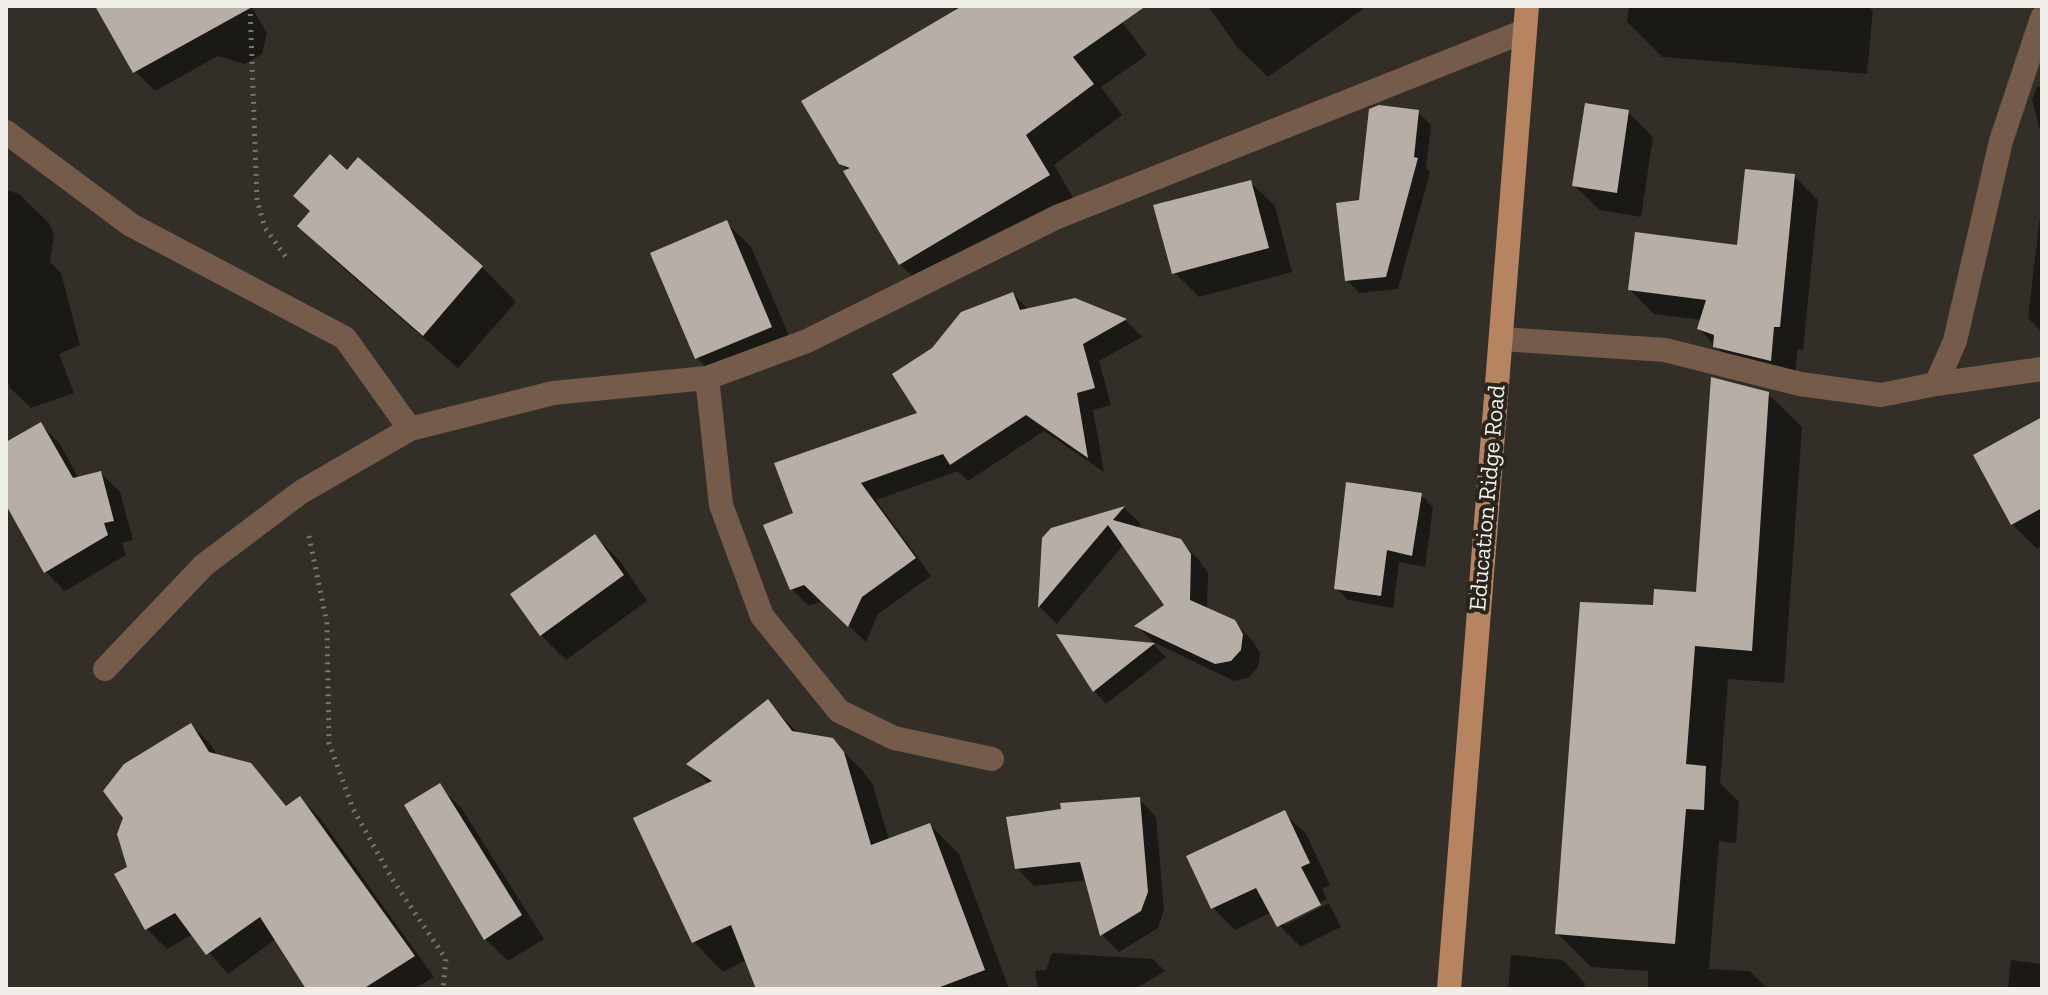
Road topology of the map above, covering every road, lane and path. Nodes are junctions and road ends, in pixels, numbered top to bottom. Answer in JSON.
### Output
{"nodes":[{"id":1,"x":250,"y":6,"type":"edge"},
{"id":2,"x":1527,"y":6,"type":"edge"},
{"id":3,"x":2042,"y":18,"type":"edge"},
{"id":4,"x":1525,"y":31,"type":"junction"},
{"id":5,"x":6,"y":132,"type":"edge"},
{"id":6,"x":292,"y":265,"type":"dead end"},
{"id":7,"x":1501,"y":339,"type":"junction"},
{"id":8,"x":2042,"y":369,"type":"edge"},
{"id":9,"x":707,"y":378,"type":"junction"},
{"id":10,"x":1936,"y":384,"type":"junction"},
{"id":11,"x":410,"y":429,"type":"junction"},
{"id":12,"x":301,"y":492,"type":"junction"},
{"id":13,"x":105,"y":669,"type":"dead end"},
{"id":14,"x":992,"y":759,"type":"dead end"},
{"id":15,"x":443,"y":989,"type":"edge"},
{"id":16,"x":1449,"y":989,"type":"edge"}],
"edges":[{"from":1,"to":6,"type":"path"},
{"from":2,"to":4,"type":"main road","name":"Education Ridge Road"},
{"from":3,"to":10,"type":"street"},
{"from":4,"to":7,"type":"main road","name":"Education Ridge Road"},
{"from":4,"to":9,"type":"street"},
{"from":5,"to":11,"type":"street"},
{"from":7,"to":10,"type":"street"},
{"from":7,"to":16,"type":"main road","name":"Education Ridge Road"},
{"from":8,"to":10,"type":"street"},
{"from":9,"to":11,"type":"street"},
{"from":9,"to":14,"type":"street"},
{"from":11,"to":12,"type":"street"},
{"from":12,"to":13,"type":"street"},
{"from":12,"to":15,"type":"path"}]}
